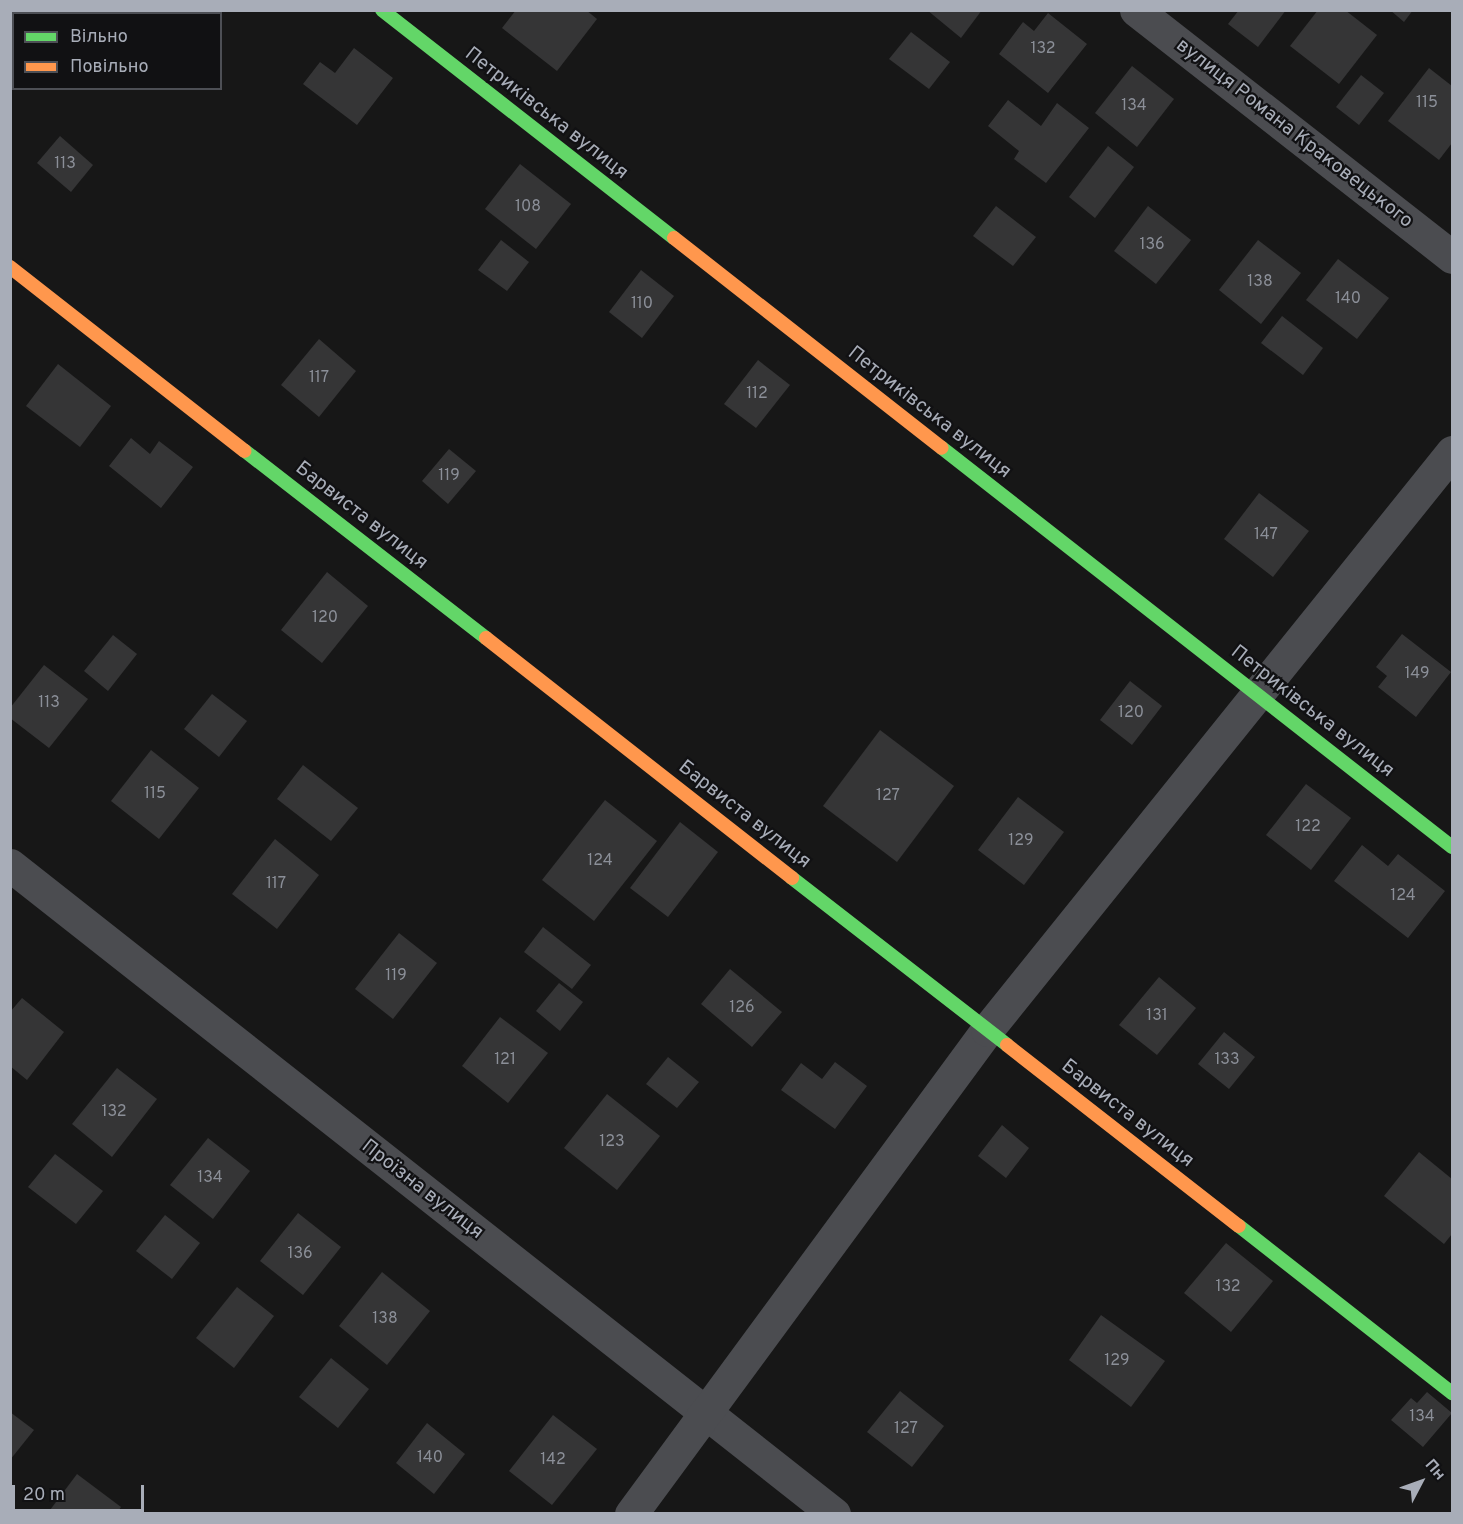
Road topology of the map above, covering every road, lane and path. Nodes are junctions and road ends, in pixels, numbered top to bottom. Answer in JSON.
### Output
{"nodes":[{"id":1,"x":382,"y":10,"type":"edge"},
{"id":2,"x":1136,"y":10,"type":"edge"},
{"id":3,"x":1452,"y":257,"type":"edge"},
{"id":4,"x":10,"y":267,"type":"edge"},
{"id":5,"x":1452,"y":452,"type":"edge"},
{"id":6,"x":1258,"y":694,"type":"junction"},
{"id":7,"x":1452,"y":847,"type":"edge"},
{"id":8,"x":10,"y":865,"type":"edge"},
{"id":9,"x":987,"y":1030,"type":"junction"},
{"id":10,"x":1452,"y":1393,"type":"edge"},
{"id":11,"x":704,"y":1413,"type":"junction"},
{"id":12,"x":632,"y":1514,"type":"edge"},
{"id":13,"x":834,"y":1514,"type":"edge"}],
"edges":[{"from":1,"to":6,"type":"street","name":"Петриківська вулиця"},
{"from":2,"to":3,"type":"street","name":"вулиця Романа Краковецького"},
{"from":4,"to":9,"type":"street","name":"Барвиста вулиця"},
{"from":5,"to":6,"type":"street"},
{"from":6,"to":7,"type":"street","name":"Петриківська вулиця"},
{"from":6,"to":9,"type":"street"},
{"from":8,"to":11,"type":"street","name":"Проїзна вулиця"},
{"from":9,"to":10,"type":"street","name":"Барвиста вулиця"},
{"from":9,"to":11,"type":"street"},
{"from":11,"to":12,"type":"street"},
{"from":11,"to":13,"type":"street","name":"Проїзна вулиця"}]}
